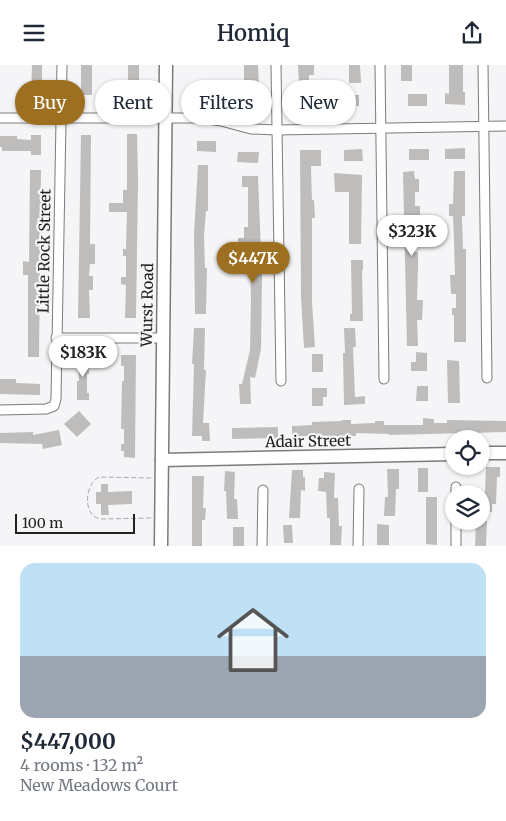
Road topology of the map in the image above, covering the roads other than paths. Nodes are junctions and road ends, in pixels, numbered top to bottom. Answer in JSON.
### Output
{"nodes":[{"id":1,"x":62,"y":65,"type":"edge"},
{"id":2,"x":166,"y":65,"type":"edge"},
{"id":3,"x":276,"y":65,"type":"edge"},
{"id":4,"x":380,"y":65,"type":"edge"},
{"id":5,"x":483,"y":65,"type":"edge"},
{"id":6,"x":62,"y":80,"type":"edge"},
{"id":7,"x":166,"y":80,"type":"edge"},
{"id":8,"x":0,"y":118,"type":"edge"},
{"id":9,"x":15,"y":118,"type":"edge"},
{"id":10,"x":171,"y":118,"type":"edge"},
{"id":11,"x":61,"y":125,"type":"edge"},
{"id":12,"x":165,"y":125,"type":"edge"},
{"id":13,"x":506,"y":126,"type":"edge"},
{"id":14,"x":484,"y":127,"type":"junction"},
{"id":15,"x":381,"y":128,"type":"junction"},
{"id":16,"x":277,"y":130,"type":"junction"},
{"id":17,"x":56,"y":338,"type":"junction"},
{"id":18,"x":162,"y":338,"type":"junction"},
{"id":19,"x":487,"y":378,"type":"dead end"},
{"id":20,"x":384,"y":379,"type":"dead end"},
{"id":21,"x":281,"y":381,"type":"dead end"},
{"id":22,"x":0,"y":410,"type":"edge"},
{"id":23,"x":490,"y":453,"type":"edge"},
{"id":24,"x":506,"y":453,"type":"edge"},
{"id":25,"x":445,"y":454,"type":"edge"},
{"id":26,"x":162,"y":460,"type":"junction"},
{"id":27,"x":359,"y":489,"type":"dead end"},
{"id":28,"x":262,"y":490,"type":"dead end"},
{"id":29,"x":456,"y":530,"type":"edge"},
{"id":30,"x":161,"y":546,"type":"edge"},
{"id":31,"x":262,"y":546,"type":"edge"},
{"id":32,"x":358,"y":546,"type":"edge"},
{"id":33,"x":456,"y":546,"type":"edge"}],
"edges":[{"from":1,"to":6,"type":"street","name":"Little Rock Street"},
{"from":2,"to":7,"type":"street","name":"Wurst Road"},
{"from":3,"to":16,"type":"street"},
{"from":4,"to":15,"type":"street"},
{"from":5,"to":14,"type":"street"},
{"from":8,"to":9,"type":"street"},
{"from":10,"to":16,"type":"street"},
{"from":11,"to":17,"type":"street","name":"Little Rock Street"},
{"from":12,"to":18,"type":"street","name":"Wurst Road"},
{"from":13,"to":14,"type":"street"},
{"from":14,"to":15,"type":"street"},
{"from":14,"to":19,"type":"street"},
{"from":15,"to":16,"type":"street"},
{"from":15,"to":20,"type":"street"},
{"from":16,"to":21,"type":"street"},
{"from":17,"to":18,"type":"street"},
{"from":17,"to":22,"type":"street","name":"Little Rock Street"},
{"from":18,"to":26,"type":"street","name":"Wurst Road"},
{"from":23,"to":24,"type":"street"},
{"from":25,"to":26,"type":"street","name":"Adair Street"},
{"from":26,"to":30,"type":"street","name":"Wurst Road"},
{"from":27,"to":32,"type":"street"},
{"from":28,"to":31,"type":"street"},
{"from":29,"to":33,"type":"street"}]}
